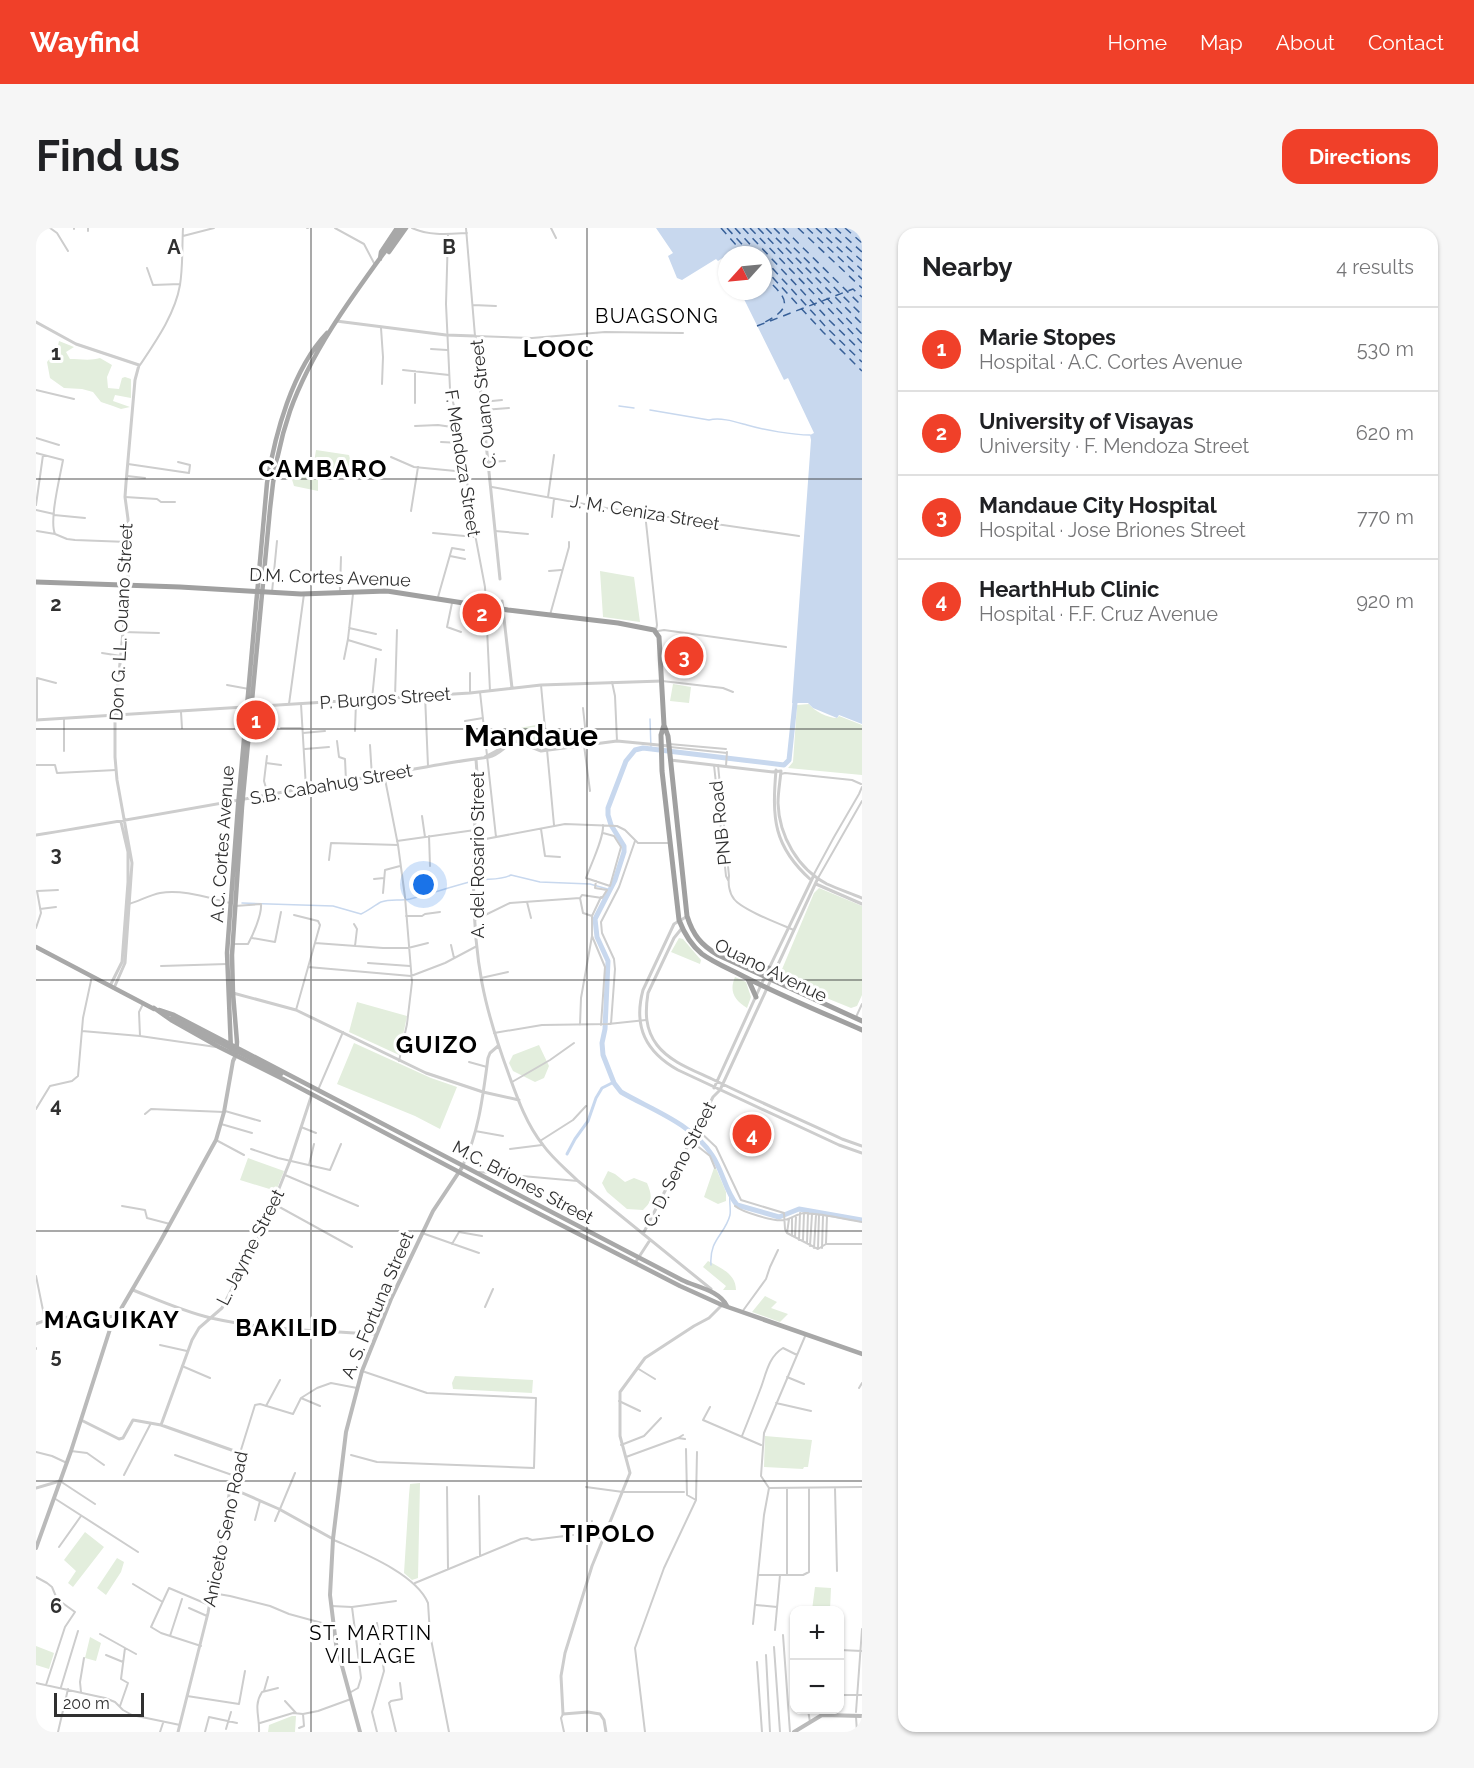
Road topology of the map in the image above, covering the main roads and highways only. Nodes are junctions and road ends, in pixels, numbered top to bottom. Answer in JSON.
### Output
{"nodes":[{"id":1,"x":399,"y":228,"type":"edge"},
{"id":2,"x":406,"y":228,"type":"edge"},
{"id":3,"x":342,"y":312,"type":"junction"},
{"id":4,"x":36,"y":582,"type":"edge"},
{"id":5,"x":260,"y":591,"type":"junction"},
{"id":6,"x":254,"y":660,"type":"junction"},
{"id":7,"x":249,"y":707,"type":"junction"},
{"id":8,"x":664,"y":725,"type":"junction"},
{"id":9,"x":234,"y":904,"type":"junction"},
{"id":10,"x":36,"y":947,"type":"edge"},
{"id":11,"x":758,"y":973,"type":"junction"},
{"id":12,"x":748,"y":979,"type":"junction"},
{"id":13,"x":783,"y":984,"type":"junction"},
{"id":14,"x":230,"y":992,"type":"junction"},
{"id":15,"x":756,"y":997,"type":"road end"},
{"id":16,"x":153,"y":1008,"type":"junction"},
{"id":17,"x":862,"y":1021,"type":"edge"},
{"id":18,"x":231,"y":1027,"type":"junction"},
{"id":19,"x":862,"y":1030,"type":"edge"},
{"id":20,"x":237,"y":1037,"type":"junction"},
{"id":21,"x":218,"y":1038,"type":"junction"},
{"id":22,"x":235,"y":1046,"type":"junction"},
{"id":23,"x":246,"y":1052,"type":"junction"},
{"id":24,"x":234,"y":1054,"type":"junction"},
{"id":25,"x":244,"y":1059,"type":"junction"},
{"id":26,"x":283,"y":1075,"type":"junction"},
{"id":27,"x":305,"y":1083,"type":"junction"},
{"id":28,"x":301,"y":1089,"type":"junction"},
{"id":29,"x":463,"y":1166,"type":"junction"},
{"id":30,"x":459,"y":1171,"type":"junction"},
{"id":31,"x":725,"y":1306,"type":"junction"},
{"id":32,"x":862,"y":1354,"type":"edge"},
{"id":33,"x":36,"y":1548,"type":"edge"},
{"id":34,"x":862,"y":1716,"type":"edge"},
{"id":35,"x":797,"y":1731,"type":"edge"},
{"id":36,"x":360,"y":1732,"type":"edge"}],
"edges":[{"from":1,"to":3,"type":"main road","name":"A.C. Cortes Avenue"},
{"from":2,"to":3,"type":"main road"},
{"from":3,"to":5,"type":"main road","name":"A.C. Cortes Avenue"},
{"from":4,"to":5,"type":"highway","name":"D.M. Cortes Avenue"},
{"from":5,"to":6,"type":"main road","name":"A.C. Cortes Avenue"},
{"from":5,"to":8,"type":"highway","name":"D.M. Cortes Avenue"},
{"from":6,"to":7,"type":"main road","name":"A.C. Cortes Avenue"},
{"from":6,"to":7,"type":"main road","name":"A.C. Cortes Avenue"},
{"from":7,"to":9,"type":"main road","name":"A.C. Cortes Avenue"},
{"from":8,"to":11,"type":"highway","name":"Ouano Avenue"},
{"from":8,"to":12,"type":"highway","name":"Ouano Avenue"},
{"from":9,"to":14,"type":"main road","name":"A.C. Cortes Avenue"},
{"from":9,"to":14,"type":"main road","name":"A.C. Cortes Avenue"},
{"from":10,"to":16,"type":"main road","name":"M.C. Briones Street"},
{"from":11,"to":13,"type":"highway","name":"Ouano Avenue"},
{"from":11,"to":13,"type":"highway"},
{"from":12,"to":15,"type":"highway"},
{"from":12,"to":19,"type":"highway","name":"Ouano Avenue"},
{"from":13,"to":17,"type":"highway","name":"Ouano Avenue"},
{"from":14,"to":18,"type":"main road","name":"A.C. Cortes Avenue"},
{"from":14,"to":20,"type":"main road","name":"A.C. Cortes Avenue"},
{"from":16,"to":21,"type":"main road","name":"M.C. Briones Street"},
{"from":16,"to":24,"type":"main road","name":"M.C. Briones Street"},
{"from":16,"to":26,"type":"main road","name":"M.C. Briones Street","bridge":true},
{"from":18,"to":21,"type":"main road"},
{"from":18,"to":22,"type":"main road","name":"A.C. Cortes Avenue"},
{"from":20,"to":22,"type":"main road","name":"A.C. Cortes Avenue"},
{"from":20,"to":23,"type":"main road"},
{"from":21,"to":22,"type":"main road","name":"M.C. Briones Street"},
{"from":22,"to":23,"type":"main road","name":"M.C. Briones Street"},
{"from":22,"to":24,"type":"main road","name":"A.C. Cortes Avenue"},
{"from":23,"to":25,"type":"main road"},
{"from":23,"to":27,"type":"main road","name":"M.C. Briones Street"},
{"from":24,"to":25,"type":"main road","name":"M.C. Briones Street"},
{"from":24,"to":33,"type":"main road"},
{"from":25,"to":28,"type":"main road","name":"M.C. Briones Street"},
{"from":26,"to":27,"type":"main road","name":"M.C. Briones Street"},
{"from":26,"to":28,"type":"main road","name":"M.C. Briones Street"},
{"from":27,"to":29,"type":"main road","name":"M.C. Briones Street"},
{"from":28,"to":30,"type":"main road","name":"M.C. Briones Street"},
{"from":29,"to":30,"type":"main road","name":"A. S. Fortuna Street"},
{"from":29,"to":31,"type":"main road","name":"M.C. Briones Street"},
{"from":30,"to":31,"type":"main road","name":"M.C. Briones Street"},
{"from":30,"to":36,"type":"main road","name":"A. S. Fortuna Street"},
{"from":31,"to":32,"type":"main road","name":"M.C. Briones Street"},
{"from":34,"to":35,"type":"main road"}]}
